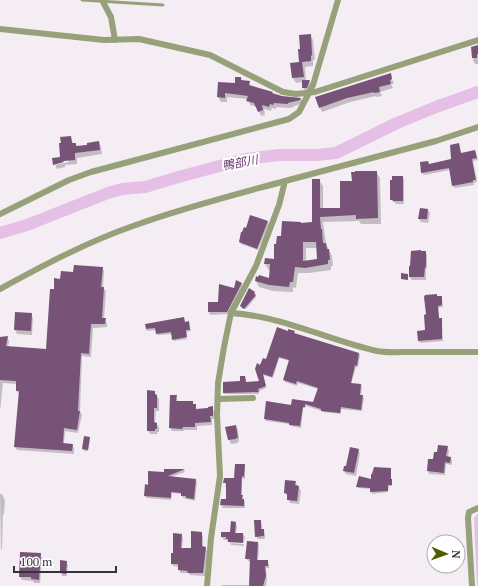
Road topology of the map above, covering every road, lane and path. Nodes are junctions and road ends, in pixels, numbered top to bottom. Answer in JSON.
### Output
{"nodes":[{"id":1,"x":82,"y":0,"type":"edge"},
{"id":2,"x":102,"y":0,"type":"edge"},
{"id":3,"x":338,"y":0,"type":"edge"},
{"id":4,"x":163,"y":5,"type":"dead end"},
{"id":5,"x":0,"y":29,"type":"edge"},
{"id":6,"x":116,"y":40,"type":"junction"},
{"id":7,"x":478,"y":40,"type":"edge"},
{"id":8,"x":309,"y":93,"type":"junction"},
{"id":9,"x":478,"y":127,"type":"edge"},
{"id":10,"x":285,"y":181,"type":"junction"},
{"id":11,"x":0,"y":214,"type":"edge"},
{"id":12,"x":0,"y":289,"type":"edge"},
{"id":13,"x":231,"y":314,"type":"junction"},
{"id":14,"x":478,"y":352,"type":"edge"},
{"id":15,"x":253,"y":398,"type":"dead end"},
{"id":16,"x":218,"y":399,"type":"junction"},
{"id":17,"x":478,"y":508,"type":"edge"},
{"id":18,"x":207,"y":586,"type":"edge"},
{"id":19,"x":472,"y":586,"type":"edge"}],
"edges":[{"from":1,"to":2,"type":"lane"},
{"from":2,"to":4,"type":"lane"},
{"from":2,"to":6,"type":"street"},
{"from":3,"to":8,"type":"street"},
{"from":5,"to":6,"type":"street"},
{"from":6,"to":8,"type":"street"},
{"from":7,"to":8,"type":"street"},
{"from":8,"to":11,"type":"street"},
{"from":9,"to":10,"type":"street"},
{"from":10,"to":12,"type":"street"},
{"from":10,"to":13,"type":"street"},
{"from":13,"to":14,"type":"street"},
{"from":13,"to":16,"type":"street"},
{"from":15,"to":16,"type":"street"},
{"from":16,"to":18,"type":"street"},
{"from":17,"to":19,"type":"street"}]}
